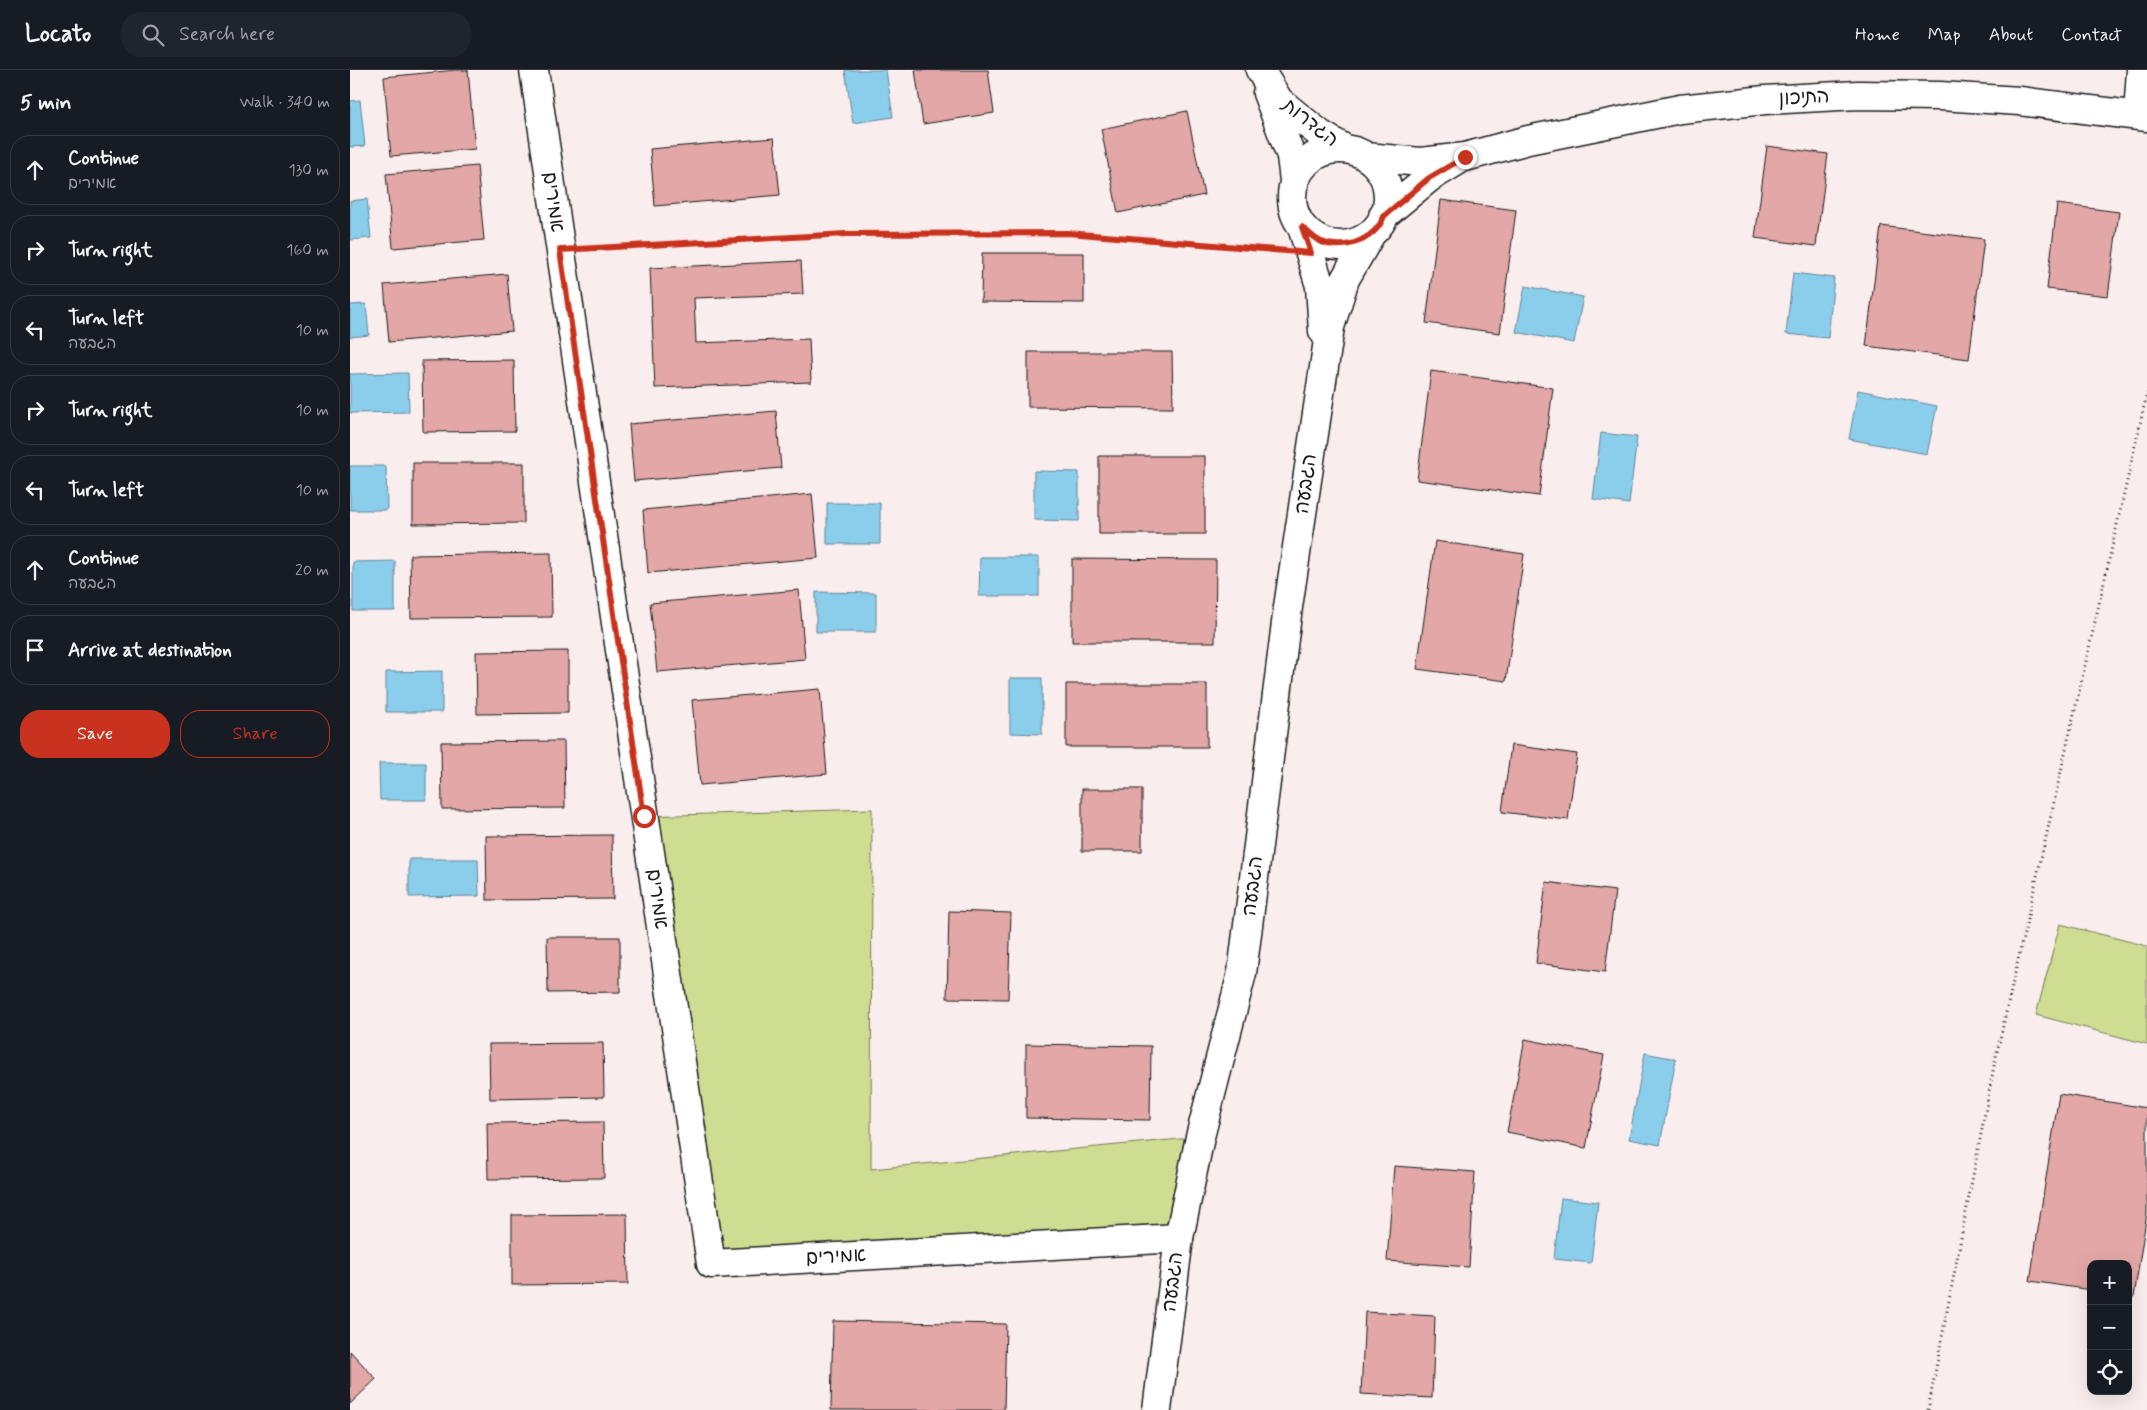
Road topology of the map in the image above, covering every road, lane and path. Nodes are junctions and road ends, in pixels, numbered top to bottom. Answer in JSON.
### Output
{"nodes":[{"id":1,"x":534,"y":70,"type":"edge"},
{"id":2,"x":1259,"y":70,"type":"edge"},
{"id":3,"x":2141,"y":70,"type":"edge"},
{"id":4,"x":2142,"y":116,"type":"edge"},
{"id":5,"x":1355,"y":153,"type":"junction"},
{"id":6,"x":1465,"y":157,"type":"junction"},
{"id":7,"x":1294,"y":181,"type":"junction"},
{"id":8,"x":1377,"y":225,"type":"junction"},
{"id":9,"x":1302,"y":227,"type":"junction"},
{"id":10,"x":560,"y":250,"type":"junction"},
{"id":11,"x":1311,"y":253,"type":"junction"},
{"id":12,"x":1325,"y":357,"type":"junction"},
{"id":13,"x":2147,"y":393,"type":"edge"},
{"id":14,"x":1179,"y":1238,"type":"junction"},
{"id":15,"x":1158,"y":1410,"type":"edge"},
{"id":16,"x":1928,"y":1410,"type":"edge"}],
"edges":[{"from":1,"to":10,"type":"street","name":"אמירים"},
{"from":2,"to":5,"type":"street","name":"הגדרות"},
{"from":2,"to":7,"type":"street","name":"הגדרות"},
{"from":3,"to":4,"type":"street"},
{"from":4,"to":6,"type":"street","name":"התיכון"},
{"from":5,"to":6,"type":"street"},
{"from":5,"to":7,"type":"street"},
{"from":5,"to":8,"type":"street"},
{"from":6,"to":8,"type":"street","name":"הגבעה"},
{"from":7,"to":9,"type":"street"},
{"from":8,"to":9,"type":"street"},
{"from":8,"to":12,"type":"street","name":"הגבעה"},
{"from":9,"to":11,"type":"street","name":"הגבעה"},
{"from":10,"to":11,"type":"path"},
{"from":10,"to":14,"type":"street","name":"אמירים"},
{"from":11,"to":12,"type":"street","name":"הגבעה"},
{"from":12,"to":14,"type":"street","name":"הגבעה"},
{"from":13,"to":16,"type":"path"},
{"from":14,"to":15,"type":"street","name":"הגבעה"}]}
